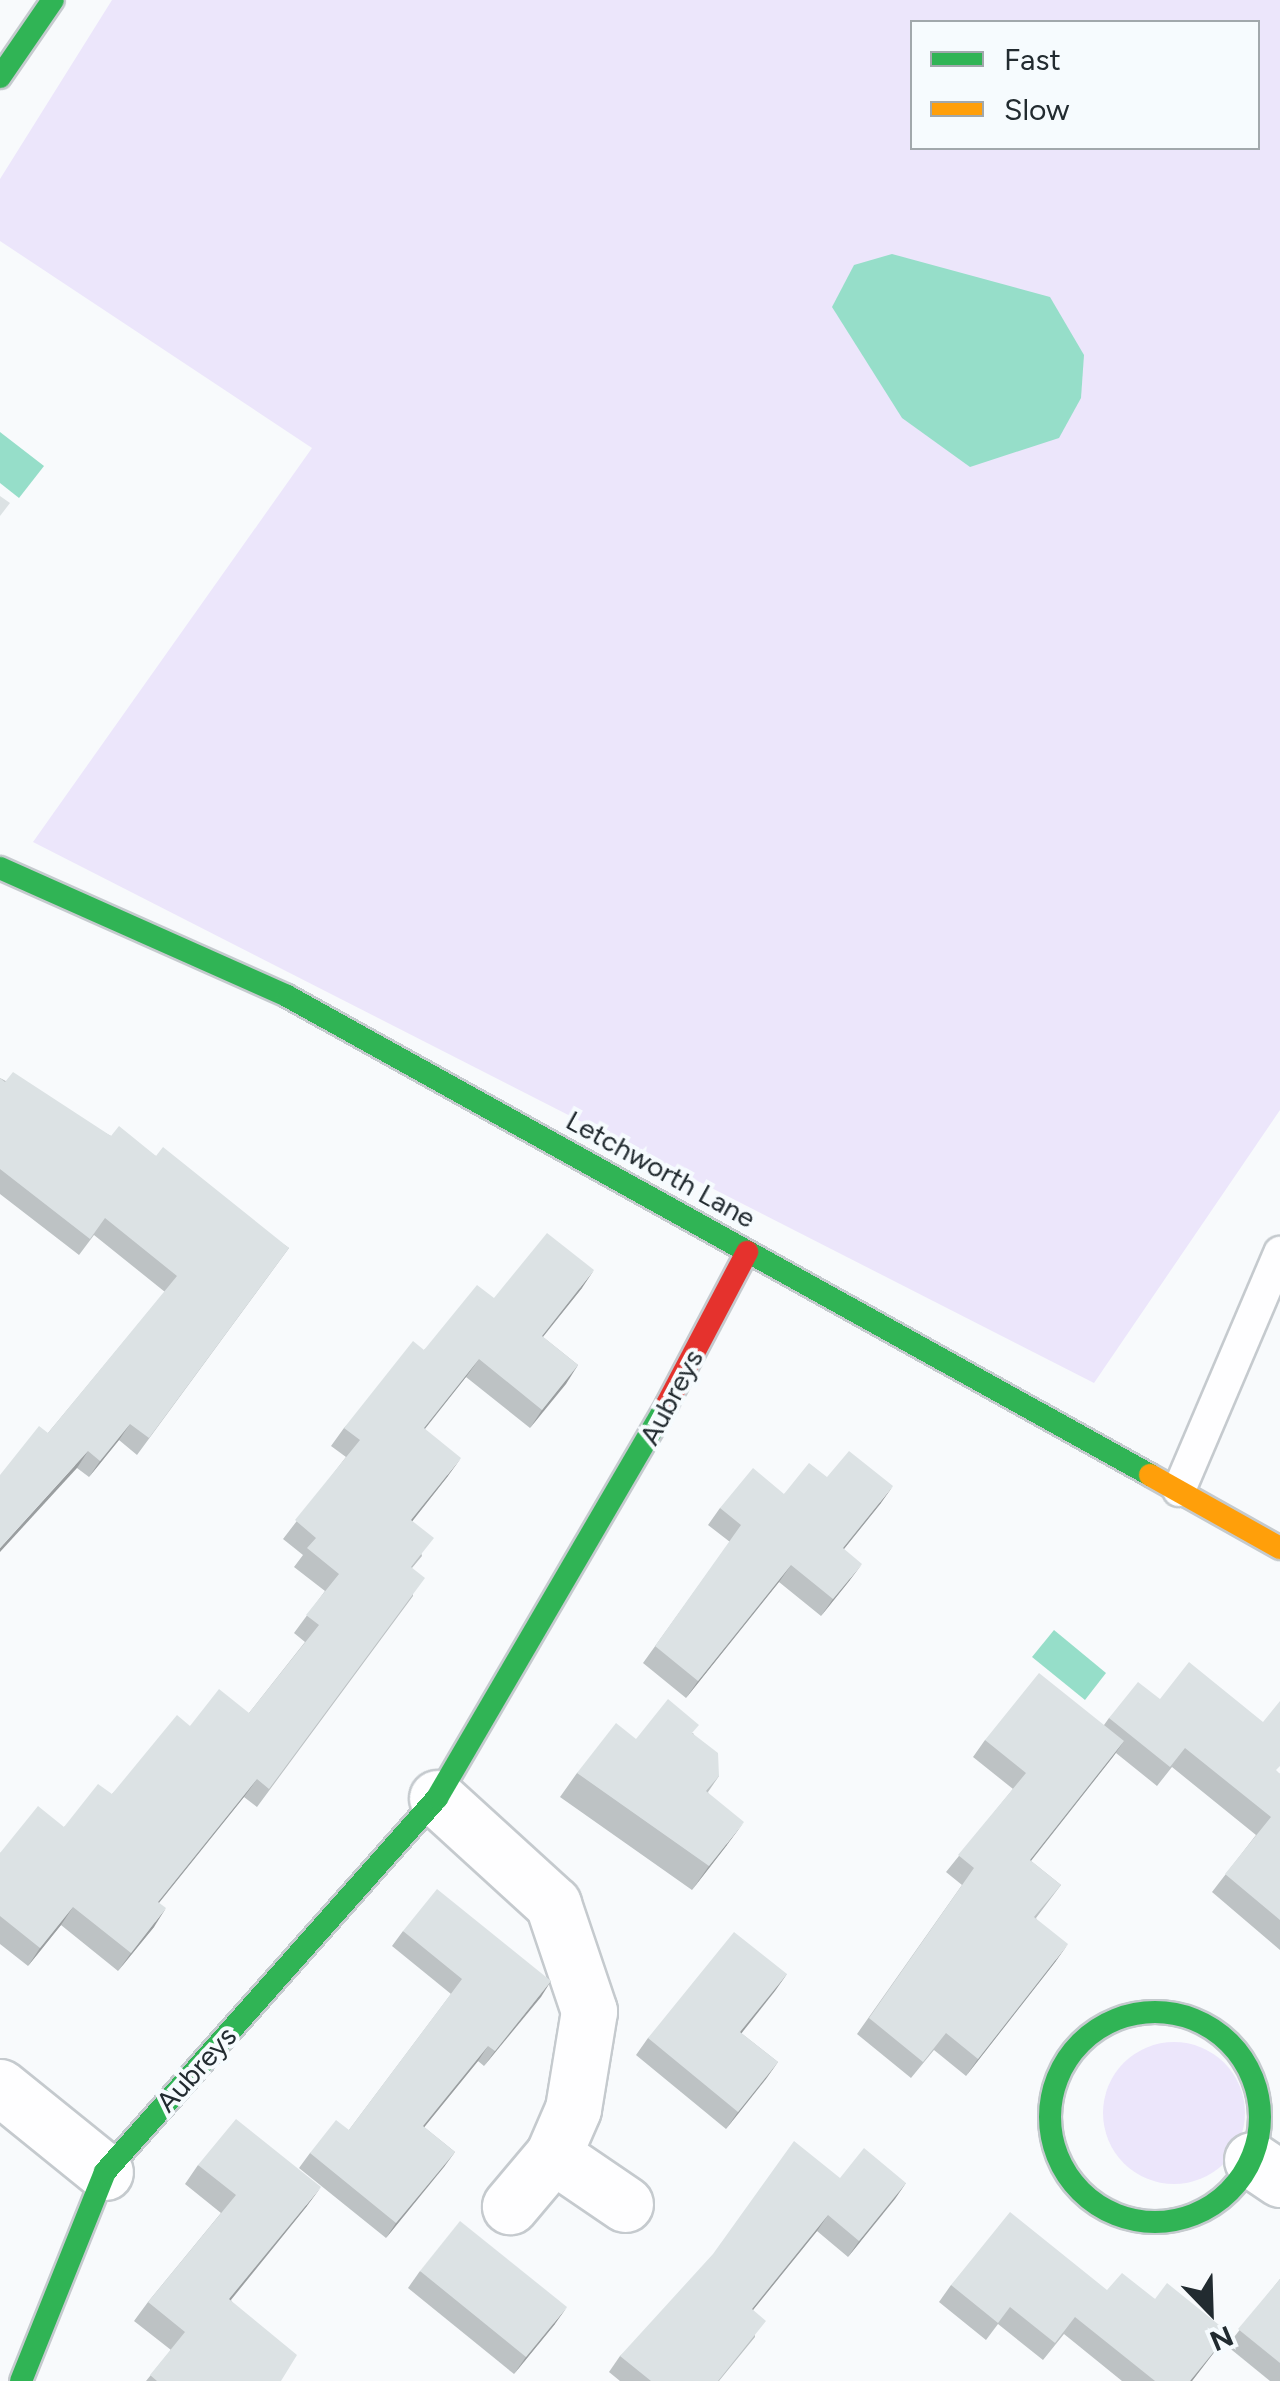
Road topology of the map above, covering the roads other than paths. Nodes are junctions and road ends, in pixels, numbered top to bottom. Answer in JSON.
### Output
{"nodes":[{"id":1,"x":53,"y":0,"type":"edge"},
{"id":2,"x":0,"y":76,"type":"edge"},
{"id":3,"x":0,"y":868,"type":"edge"},
{"id":4,"x":747,"y":1252,"type":"junction"},
{"id":5,"x":1280,"y":1253,"type":"edge"},
{"id":6,"x":1179,"y":1490,"type":"junction"},
{"id":7,"x":1280,"y":1548,"type":"edge"},
{"id":8,"x":437,"y":1798,"type":"junction"},
{"id":9,"x":0,"y":2087,"type":"edge"},
{"id":10,"x":553,"y":2154,"type":"junction"},
{"id":11,"x":1266,"y":2170,"type":"edge"},
{"id":12,"x":105,"y":2172,"type":"junction"},
{"id":13,"x":626,"y":2204,"type":"dead end"},
{"id":14,"x":510,"y":2206,"type":"dead end"},
{"id":15,"x":21,"y":2381,"type":"edge"}],
"edges":[{"from":1,"to":2,"type":"street"},
{"from":3,"to":4,"type":"street","name":"Letchworth Lane"},
{"from":4,"to":6,"type":"street","name":"Letchworth Lane"},
{"from":4,"to":8,"type":"street","name":"Aubreys"},
{"from":5,"to":6,"type":"lane"},
{"from":6,"to":7,"type":"street","name":"Letchworth Lane"},
{"from":8,"to":10,"type":"street"},
{"from":8,"to":12,"type":"street","name":"Aubreys"},
{"from":9,"to":12,"type":"street"},
{"from":10,"to":13,"type":"street"},
{"from":10,"to":14,"type":"street"},
{"from":11,"to":11,"type":"street"},
{"from":12,"to":15,"type":"street","name":"Aubreys"}]}
